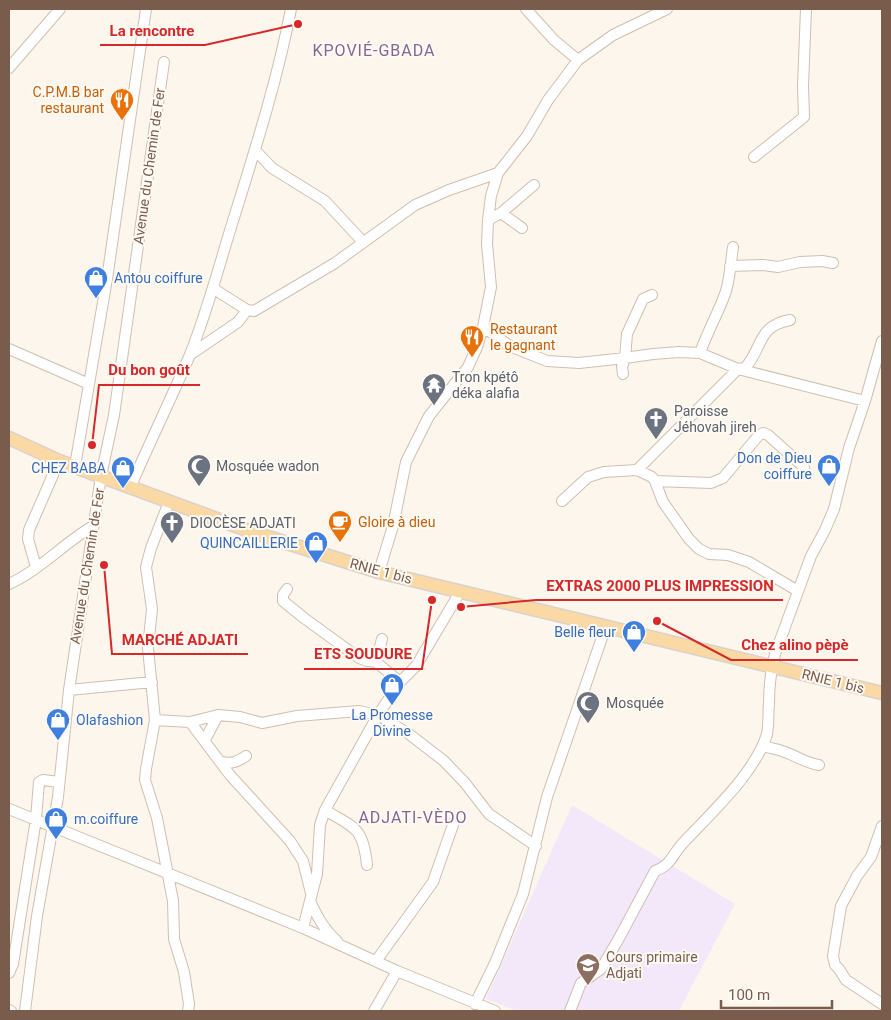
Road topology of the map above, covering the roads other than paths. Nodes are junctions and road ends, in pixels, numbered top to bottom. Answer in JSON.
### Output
{"nodes":[{"id":1,"x":60,"y":9,"type":"edge"},
{"id":2,"x":146,"y":9,"type":"edge"},
{"id":3,"x":291,"y":9,"type":"edge"},
{"id":4,"x":526,"y":9,"type":"edge"},
{"id":5,"x":667,"y":9,"type":"edge"},
{"id":6,"x":806,"y":9,"type":"edge"},
{"id":7,"x":578,"y":60,"type":"junction"},
{"id":8,"x":164,"y":62,"type":"dead end"},
{"id":9,"x":9,"y":68,"type":"edge"},
{"id":10,"x":255,"y":150,"type":"junction"},
{"id":11,"x":754,"y":157,"type":"dead end"},
{"id":12,"x":498,"y":173,"type":"junction"},
{"id":13,"x":534,"y":186,"type":"dead end"},
{"id":14,"x":501,"y":213,"type":"junction"},
{"id":15,"x":488,"y":220,"type":"junction"},
{"id":16,"x":522,"y":228,"type":"dead end"},
{"id":17,"x":363,"y":242,"type":"junction"},
{"id":18,"x":733,"y":247,"type":"dead end"},
{"id":19,"x":833,"y":263,"type":"dead end"},
{"id":20,"x":730,"y":266,"type":"junction"},
{"id":21,"x":214,"y":289,"type":"junction"},
{"id":22,"x":652,"y":295,"type":"dead end"},
{"id":23,"x":246,"y":310,"type":"junction"},
{"id":24,"x":790,"y":320,"type":"dead end"},
{"id":25,"x":483,"y":327,"type":"junction"},
{"id":26,"x":882,"y":341,"type":"edge"},
{"id":27,"x":9,"y":349,"type":"edge"},
{"id":28,"x":700,"y":354,"type":"junction"},
{"id":29,"x":189,"y":355,"type":"junction"},
{"id":30,"x":625,"y":358,"type":"junction"},
{"id":31,"x":738,"y":369,"type":"junction"},
{"id":32,"x":623,"y":374,"type":"dead end"},
{"id":33,"x":89,"y":384,"type":"junction"},
{"id":34,"x":866,"y":401,"type":"junction"},
{"id":35,"x":9,"y":438,"type":"edge"},
{"id":36,"x":59,"y":461,"type":"junction"},
{"id":37,"x":75,"y":466,"type":"junction"},
{"id":38,"x":804,"y":467,"type":"dead end"},
{"id":39,"x":637,"y":470,"type":"junction"},
{"id":40,"x":101,"y":476,"type":"junction"},
{"id":41,"x":655,"y":481,"type":"junction"},
{"id":42,"x":130,"y":488,"type":"junction"},
{"id":43,"x":562,"y":501,"type":"dead end"},
{"id":44,"x":169,"y":502,"type":"junction"},
{"id":45,"x":93,"y":526,"type":"junction"},
{"id":46,"x":36,"y":567,"type":"junction"},
{"id":47,"x":379,"y":572,"type":"junction"},
{"id":48,"x":9,"y":584,"type":"edge"},
{"id":49,"x":287,"y":589,"type":"dead end"},
{"id":50,"x":798,"y":591,"type":"junction"},
{"id":51,"x":460,"y":592,"type":"junction"},
{"id":52,"x":606,"y":626,"type":"junction"},
{"id":53,"x":382,"y":639,"type":"dead end"},
{"id":54,"x":376,"y":662,"type":"junction"},
{"id":55,"x":772,"y":666,"type":"junction"},
{"id":56,"x":152,"y":682,"type":"junction"},
{"id":57,"x":400,"y":682,"type":"junction"},
{"id":58,"x":69,"y":690,"type":"junction"},
{"id":59,"x":882,"y":693,"type":"edge"},
{"id":60,"x":218,"y":715,"type":"junction"},
{"id":61,"x":378,"y":715,"type":"junction"},
{"id":62,"x":155,"y":720,"type":"junction"},
{"id":63,"x":190,"y":722,"type":"junction"},
{"id":64,"x":205,"y":740,"type":"junction"},
{"id":65,"x":763,"y":745,"type":"junction"},
{"id":66,"x":246,"y":756,"type":"dead end"},
{"id":67,"x":221,"y":762,"type":"junction"},
{"id":68,"x":819,"y":765,"type":"dead end"},
{"id":69,"x":59,"y":782,"type":"junction"},
{"id":70,"x":9,"y":809,"type":"edge"},
{"id":71,"x":325,"y":810,"type":"junction"},
{"id":72,"x":36,"y":819,"type":"junction"},
{"id":73,"x":454,"y":822,"type":"dead end"},
{"id":74,"x":882,"y":826,"type":"edge"},
{"id":75,"x":52,"y":827,"type":"junction"},
{"id":76,"x":536,"y":846,"type":"junction"},
{"id":77,"x":367,"y":865,"type":"dead end"},
{"id":78,"x":167,"y":874,"type":"junction"},
{"id":79,"x":311,"y":897,"type":"junction"},
{"id":80,"x":303,"y":928,"type":"junction"},
{"id":81,"x":346,"y":948,"type":"junction"},
{"id":82,"x":376,"y":961,"type":"junction"},
{"id":83,"x":397,"y":971,"type":"junction"},
{"id":84,"x":9,"y":973,"type":"edge"},
{"id":85,"x":476,"y":1004,"type":"junction"},
{"id":86,"x":882,"y":1004,"type":"edge"},
{"id":87,"x":25,"y":1011,"type":"edge"},
{"id":88,"x":188,"y":1011,"type":"edge"},
{"id":89,"x":374,"y":1011,"type":"edge"},
{"id":90,"x":495,"y":1011,"type":"edge"},
{"id":91,"x":570,"y":1011,"type":"edge"}],
"edges":[{"from":1,"to":9,"type":"street"},
{"from":2,"to":33,"type":"street","name":"Avenue du Chemin de Fer"},
{"from":3,"to":10,"type":"street"},
{"from":4,"to":7,"type":"street"},
{"from":5,"to":7,"type":"street"},
{"from":6,"to":11,"type":"street"},
{"from":7,"to":12,"type":"street"},
{"from":8,"to":40,"type":"street","name":"Avenue du Chemin de Fer"},
{"from":10,"to":17,"type":"street"},
{"from":10,"to":21,"type":"street"},
{"from":12,"to":15,"type":"street"},
{"from":12,"to":17,"type":"street"},
{"from":13,"to":14,"type":"street"},
{"from":14,"to":15,"type":"street"},
{"from":14,"to":16,"type":"street"},
{"from":15,"to":25,"type":"street"},
{"from":17,"to":23,"type":"street"},
{"from":18,"to":20,"type":"street"},
{"from":19,"to":20,"type":"street"},
{"from":20,"to":28,"type":"street"},
{"from":21,"to":23,"type":"street"},
{"from":21,"to":29,"type":"street"},
{"from":22,"to":30,"type":"street"},
{"from":23,"to":29,"type":"street"},
{"from":24,"to":31,"type":"street"},
{"from":25,"to":30,"type":"street"},
{"from":25,"to":47,"type":"street"},
{"from":26,"to":34,"type":"street"},
{"from":27,"to":33,"type":"street"},
{"from":28,"to":30,"type":"street"},
{"from":28,"to":31,"type":"street"},
{"from":29,"to":42,"type":"street"},
{"from":30,"to":32,"type":"street"},
{"from":31,"to":34,"type":"street"},
{"from":31,"to":39,"type":"street"},
{"from":33,"to":37,"type":"street","name":"Avenue du Chemin de Fer"},
{"from":34,"to":50,"type":"street"},
{"from":35,"to":36,"type":"main road","name":"RNIE 1 bis"},
{"from":36,"to":37,"type":"main road","name":"RNIE 1 bis"},
{"from":36,"to":46,"type":"street"},
{"from":37,"to":40,"type":"main road","name":"RNIE 1 bis"},
{"from":38,"to":41,"type":"street"},
{"from":39,"to":41,"type":"street"},
{"from":39,"to":43,"type":"street"},
{"from":40,"to":42,"type":"main road","name":"RNIE 1 bis"},
{"from":40,"to":45,"type":"street","name":"Avenue du Chemin de Fer"},
{"from":41,"to":50,"type":"street"},
{"from":42,"to":44,"type":"main road","name":"RNIE 1 bis"},
{"from":44,"to":47,"type":"main road","name":"RNIE 1 bis"},
{"from":44,"to":56,"type":"street"},
{"from":45,"to":46,"type":"street"},
{"from":45,"to":58,"type":"street","name":"Avenue du Chemin de Fer"},
{"from":46,"to":48,"type":"street"},
{"from":47,"to":51,"type":"main road","name":"RNIE 1 bis"},
{"from":49,"to":54,"type":"street"},
{"from":50,"to":55,"type":"street"},
{"from":51,"to":52,"type":"main road","name":"RNIE 1 bis"},
{"from":51,"to":57,"type":"street"},
{"from":52,"to":55,"type":"main road","name":"RNIE 1 bis"},
{"from":52,"to":76,"type":"street"},
{"from":53,"to":54,"type":"street"},
{"from":54,"to":57,"type":"street"},
{"from":55,"to":59,"type":"main road","name":"RNIE 1 bis"},
{"from":55,"to":65,"type":"street"},
{"from":56,"to":58,"type":"street"},
{"from":56,"to":62,"type":"street"},
{"from":57,"to":61,"type":"street"},
{"from":58,"to":69,"type":"street","name":"Avenue du Chemin de Fer"},
{"from":60,"to":61,"type":"street"},
{"from":60,"to":63,"type":"street"},
{"from":60,"to":64,"type":"street"},
{"from":61,"to":71,"type":"street"},
{"from":61,"to":76,"type":"street"},
{"from":62,"to":63,"type":"street"},
{"from":62,"to":78,"type":"street"},
{"from":63,"to":64,"type":"street"},
{"from":64,"to":67,"type":"street"},
{"from":65,"to":68,"type":"street"},
{"from":65,"to":91,"type":"street"},
{"from":66,"to":67,"type":"street"},
{"from":67,"to":79,"type":"street"},
{"from":69,"to":72,"type":"street"},
{"from":69,"to":75,"type":"street","name":"Avenue du Chemin de Fer"},
{"from":70,"to":72,"type":"street"},
{"from":71,"to":77,"type":"street"},
{"from":71,"to":79,"type":"street"},
{"from":72,"to":75,"type":"street"},
{"from":72,"to":84,"type":"street"},
{"from":73,"to":82,"type":"street"},
{"from":74,"to":86,"type":"street"},
{"from":75,"to":78,"type":"street"},
{"from":75,"to":87,"type":"street","name":"Avenue du Chemin de Fer"},
{"from":76,"to":85,"type":"street"},
{"from":78,"to":80,"type":"street"},
{"from":78,"to":88,"type":"street"},
{"from":79,"to":80,"type":"street"},
{"from":79,"to":81,"type":"street"},
{"from":80,"to":81,"type":"street"},
{"from":81,"to":82,"type":"street"},
{"from":82,"to":83,"type":"street"},
{"from":83,"to":85,"type":"street"},
{"from":83,"to":89,"type":"street"},
{"from":85,"to":90,"type":"street"}]}
